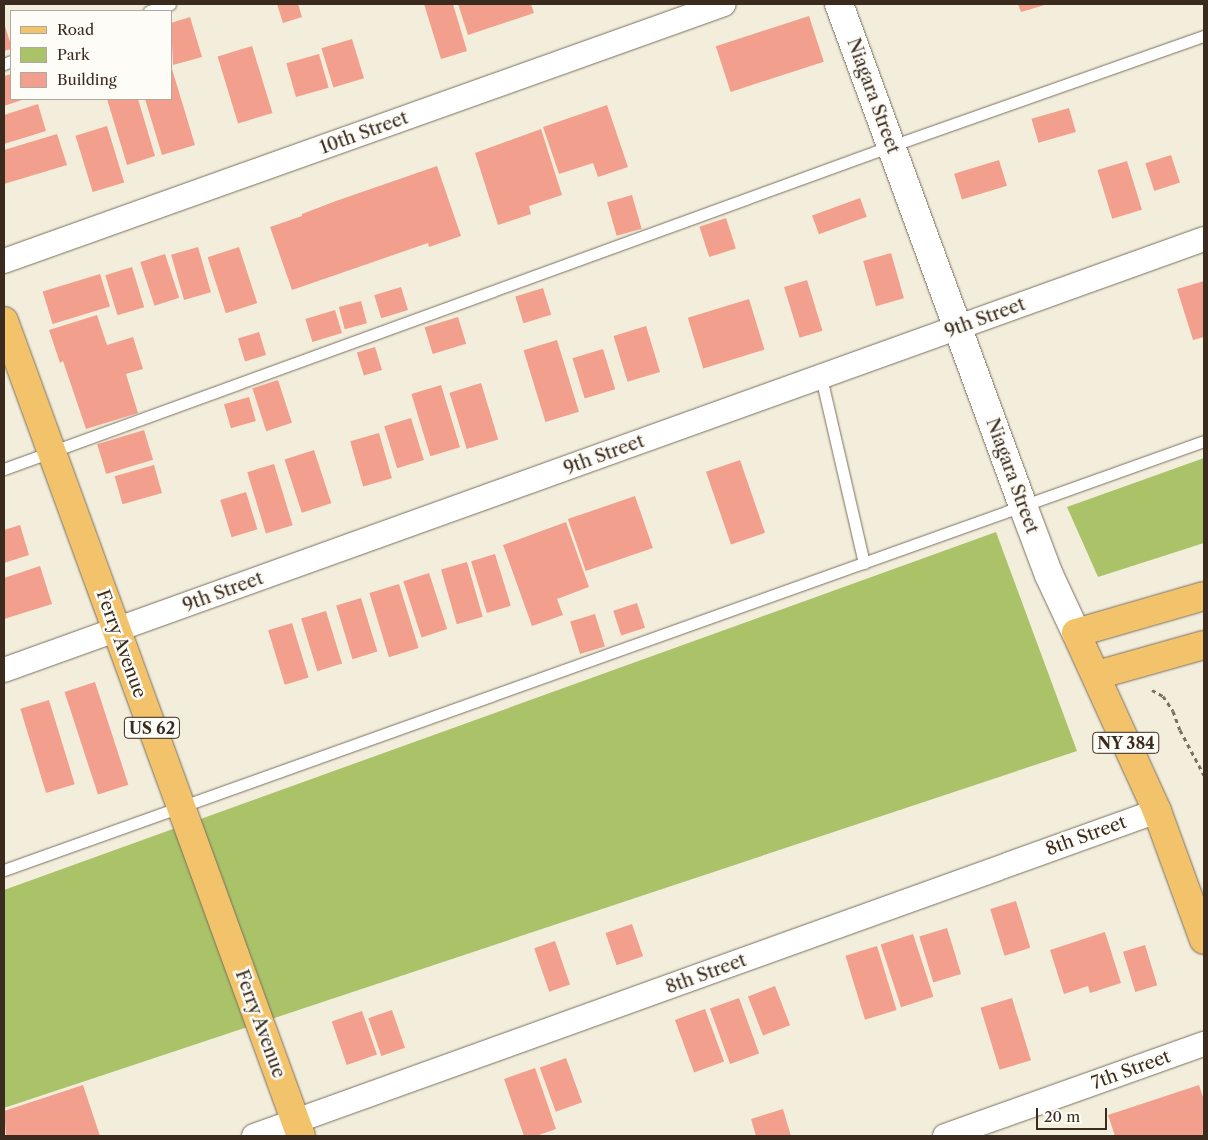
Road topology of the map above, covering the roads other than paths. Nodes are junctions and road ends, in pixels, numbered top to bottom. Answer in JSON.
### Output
{"nodes":[{"id":1,"x":170,"y":4,"type":"edge"},
{"id":2,"x":724,"y":4,"type":"edge"},
{"id":3,"x":839,"y":4,"type":"edge"},
{"id":4,"x":152,"y":10,"type":"edge"},
{"id":5,"x":1204,"y":36,"type":"edge"},
{"id":6,"x":891,"y":146,"type":"junction"},
{"id":7,"x":1204,"y":239,"type":"edge"},
{"id":8,"x":4,"y":261,"type":"edge"},
{"id":9,"x":4,"y":321,"type":"edge"},
{"id":10,"x":957,"y":328,"type":"junction"},
{"id":11,"x":821,"y":377,"type":"junction"},
{"id":12,"x":1204,"y":441,"type":"edge"},
{"id":13,"x":52,"y":452,"type":"junction"},
{"id":14,"x":4,"y":469,"type":"edge"},
{"id":15,"x":1024,"y":506,"type":"junction"},
{"id":16,"x":864,"y":563,"type":"junction"},
{"id":17,"x":1204,"y":596,"type":"edge"},
{"id":18,"x":116,"y":630,"type":"junction"},
{"id":19,"x":1076,"y":632,"type":"junction"},
{"id":20,"x":1204,"y":645,"type":"edge"},
{"id":21,"x":4,"y":670,"type":"edge"},
{"id":22,"x":1097,"y":675,"type":"junction"},
{"id":23,"x":180,"y":805,"type":"junction"},
{"id":24,"x":1157,"y":811,"type":"junction"},
{"id":25,"x":4,"y":870,"type":"edge"},
{"id":26,"x":1204,"y":940,"type":"edge"},
{"id":27,"x":1204,"y":1044,"type":"edge"},
{"id":28,"x":298,"y":1129,"type":"edge"},
{"id":29,"x":254,"y":1136,"type":"edge"},
{"id":30,"x":945,"y":1136,"type":"edge"}],
"edges":[{"from":1,"to":4,"type":"lane"},
{"from":2,"to":8,"type":"street","name":"10th Street"},
{"from":3,"to":6,"type":"street","name":"Niagara Street"},
{"from":5,"to":6,"type":"lane"},
{"from":6,"to":10,"type":"street","name":"Niagara Street"},
{"from":6,"to":13,"type":"lane"},
{"from":7,"to":10,"type":"street","name":"9th Street"},
{"from":9,"to":13,"type":"main road","name":"Ferry Avenue","number":"US 62"},
{"from":10,"to":11,"type":"street","name":"9th Street"},
{"from":10,"to":15,"type":"street","name":"Niagara Street"},
{"from":11,"to":16,"type":"lane"},
{"from":11,"to":18,"type":"street","name":"9th Street"},
{"from":12,"to":15,"type":"lane"},
{"from":13,"to":14,"type":"lane"},
{"from":13,"to":18,"type":"main road","name":"Ferry Avenue","number":"US 62"},
{"from":15,"to":16,"type":"lane"},
{"from":15,"to":19,"type":"street","name":"Niagara Street"},
{"from":16,"to":23,"type":"lane"},
{"from":17,"to":19,"type":"main road"},
{"from":18,"to":21,"type":"street","name":"9th Street"},
{"from":18,"to":23,"type":"main road","name":"Ferry Avenue","number":"US 62"},
{"from":19,"to":22,"type":"main road","name":"Niagara Street","number":"NY 384"},
{"from":20,"to":22,"type":"main road"},
{"from":22,"to":24,"type":"main road","name":"Niagara Street","number":"NY 384"},
{"from":23,"to":25,"type":"lane"},
{"from":23,"to":28,"type":"main road","name":"Ferry Avenue","number":"US 62"},
{"from":24,"to":26,"type":"main road","name":"Niagara Street","number":"NY 384"},
{"from":24,"to":28,"type":"street","name":"8th Street"},
{"from":27,"to":30,"type":"street","name":"7th Street"},
{"from":28,"to":29,"type":"street","name":"8th Street"}]}
